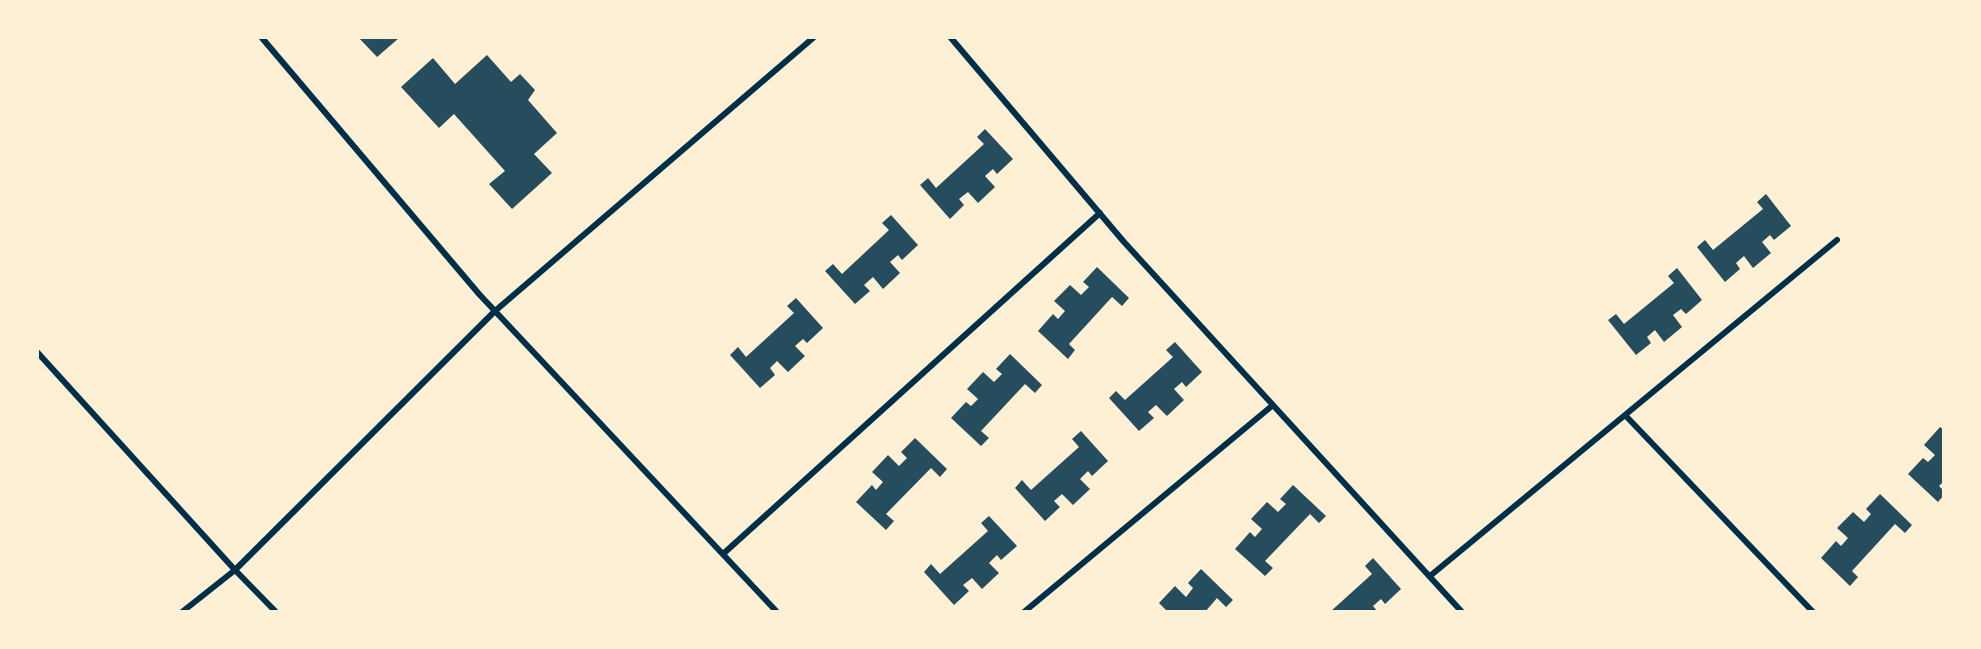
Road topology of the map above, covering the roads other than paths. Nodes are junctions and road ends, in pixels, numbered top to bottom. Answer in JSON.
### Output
{"nodes":[{"id":1,"x":262,"y":38,"type":"edge"},
{"id":2,"x":801,"y":38,"type":"edge"},
{"id":3,"x":813,"y":38,"type":"edge"},
{"id":4,"x":951,"y":38,"type":"edge"},
{"id":5,"x":806,"y":43,"type":"junction"},
{"id":6,"x":1100,"y":213,"type":"junction"},
{"id":7,"x":1836,"y":240,"type":"dead end"},
{"id":8,"x":495,"y":310,"type":"junction"},
{"id":9,"x":38,"y":353,"type":"edge"},
{"id":10,"x":1273,"y":405,"type":"junction"},
{"id":11,"x":1625,"y":415,"type":"junction"},
{"id":12,"x":723,"y":554,"type":"junction"},
{"id":13,"x":235,"y":570,"type":"junction"},
{"id":14,"x":1430,"y":576,"type":"junction"},
{"id":15,"x":182,"y":612,"type":"edge"},
{"id":16,"x":276,"y":612,"type":"edge"},
{"id":17,"x":777,"y":612,"type":"edge"},
{"id":18,"x":1024,"y":612,"type":"edge"},
{"id":19,"x":1462,"y":612,"type":"edge"},
{"id":20,"x":1813,"y":612,"type":"edge"}],
"edges":[{"from":1,"to":8,"type":"street"},
{"from":2,"to":5,"type":"street"},
{"from":3,"to":5,"type":"street"},
{"from":4,"to":6,"type":"street"},
{"from":5,"to":8,"type":"street"},
{"from":6,"to":10,"type":"street"},
{"from":6,"to":12,"type":"street"},
{"from":7,"to":11,"type":"street"},
{"from":8,"to":12,"type":"street"},
{"from":8,"to":13,"type":"street"},
{"from":9,"to":13,"type":"street"},
{"from":10,"to":14,"type":"street"},
{"from":10,"to":18,"type":"street"},
{"from":11,"to":14,"type":"street"},
{"from":11,"to":20,"type":"street"},
{"from":12,"to":17,"type":"street"},
{"from":13,"to":15,"type":"street"},
{"from":13,"to":16,"type":"street"},
{"from":14,"to":19,"type":"street"}]}
